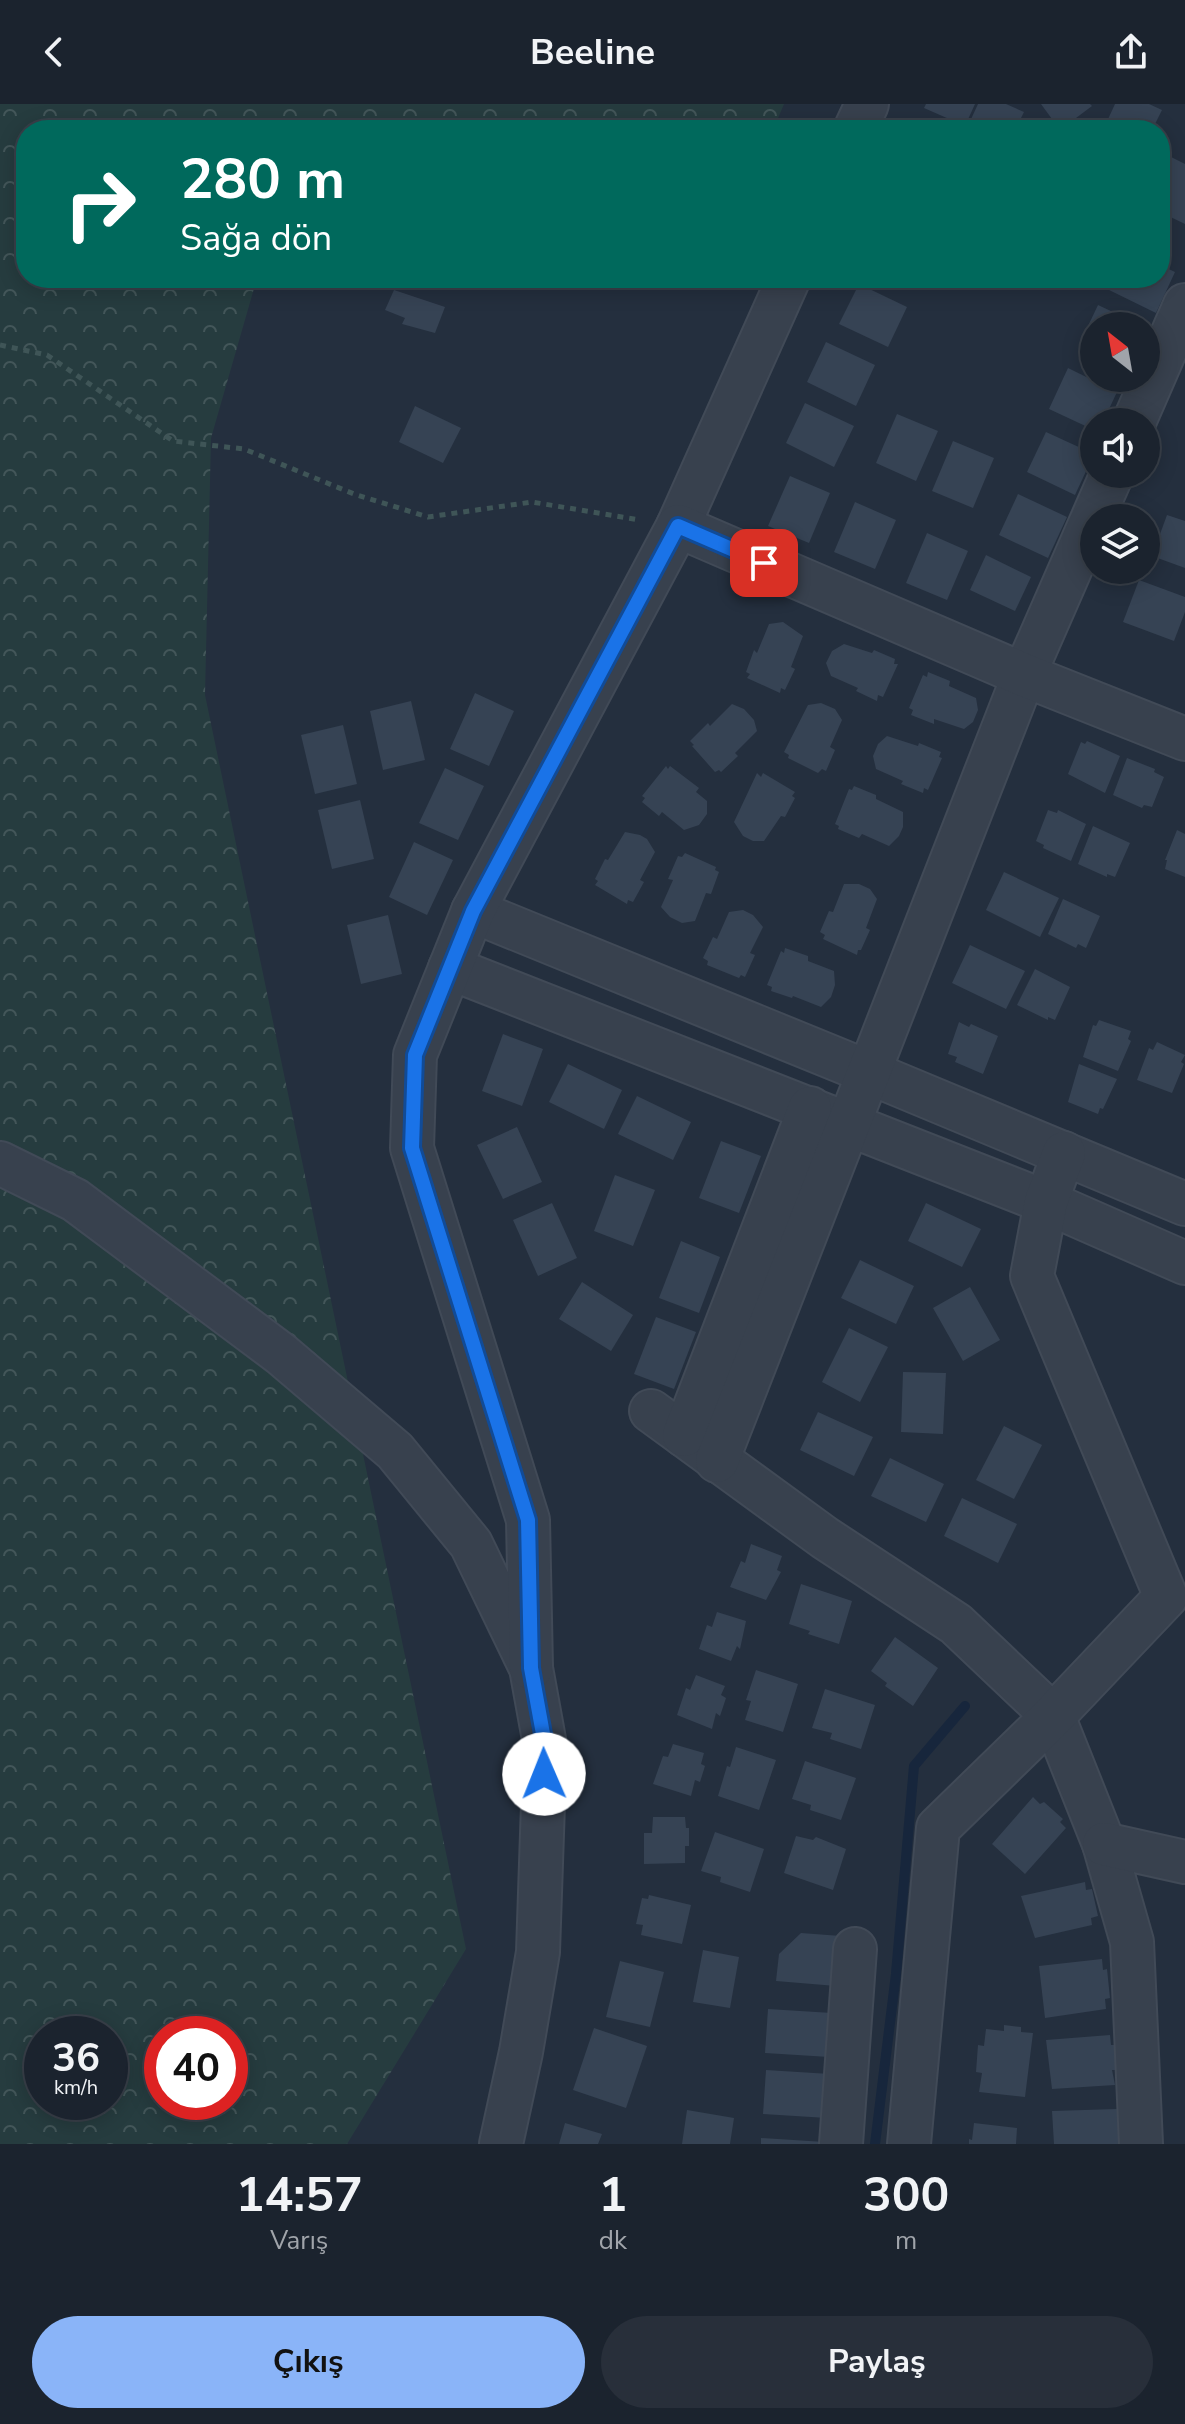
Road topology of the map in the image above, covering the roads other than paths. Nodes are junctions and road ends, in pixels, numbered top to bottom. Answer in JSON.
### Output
{"nodes":[{"id":1,"x":785,"y":288,"type":"edge"},
{"id":2,"x":1185,"y":305,"type":"edge"},
{"id":3,"x":1140,"y":408,"type":"edge"},
{"id":4,"x":1106,"y":488,"type":"edge"},
{"id":5,"x":678,"y":526,"type":"junction"},
{"id":6,"x":1024,"y":675,"type":"junction"},
{"id":7,"x":1185,"y":739,"type":"edge"},
{"id":8,"x":473,"y":911,"type":"junction"},
{"id":9,"x":450,"y":968,"type":"junction"},
{"id":10,"x":868,"y":1072,"type":"junction"},
{"id":11,"x":810,"y":1108,"type":"junction"},
{"id":12,"x":850,"y":1124,"type":"junction"},
{"id":13,"x":1064,"y":1153,"type":"junction"},
{"id":14,"x":0,"y":1163,"type":"edge"},
{"id":15,"x":1046,"y":1202,"type":"junction"},
{"id":16,"x":1185,"y":1204,"type":"edge"},
{"id":17,"x":1185,"y":1263,"type":"edge"},
{"id":18,"x":651,"y":1411,"type":"dead end"},
{"id":19,"x":684,"y":1435,"type":"junction"},
{"id":20,"x":717,"y":1461,"type":"junction"},
{"id":21,"x":1176,"y":1600,"type":"edge"},
{"id":22,"x":531,"y":1668,"type":"junction"},
{"id":23,"x":1053,"y":1716,"type":"junction"},
{"id":24,"x":1104,"y":1844,"type":"junction"},
{"id":25,"x":1185,"y":1862,"type":"edge"},
{"id":26,"x":855,"y":1949,"type":"dead end"},
{"id":27,"x":501,"y":2144,"type":"edge"},
{"id":28,"x":841,"y":2144,"type":"edge"},
{"id":29,"x":909,"y":2144,"type":"edge"},
{"id":30,"x":1141,"y":2144,"type":"edge"}],
"edges":[{"from":1,"to":5,"type":"street"},
{"from":2,"to":3,"type":"street"},
{"from":4,"to":6,"type":"street"},
{"from":5,"to":6,"type":"street"},
{"from":5,"to":8,"type":"street"},
{"from":6,"to":7,"type":"street"},
{"from":6,"to":10,"type":"street"},
{"from":8,"to":9,"type":"street"},
{"from":8,"to":10,"type":"street"},
{"from":9,"to":11,"type":"street"},
{"from":9,"to":22,"type":"street"},
{"from":10,"to":12,"type":"street"},
{"from":10,"to":13,"type":"street"},
{"from":11,"to":12,"type":"street"},
{"from":11,"to":19,"type":"street"},
{"from":12,"to":15,"type":"street"},
{"from":12,"to":20,"type":"street"},
{"from":13,"to":15,"type":"street"},
{"from":13,"to":16,"type":"street"},
{"from":14,"to":22,"type":"street"},
{"from":15,"to":17,"type":"street"},
{"from":15,"to":21,"type":"street"},
{"from":18,"to":19,"type":"street"},
{"from":19,"to":20,"type":"street"},
{"from":20,"to":23,"type":"street"},
{"from":21,"to":23,"type":"street"},
{"from":22,"to":27,"type":"street"},
{"from":23,"to":24,"type":"street"},
{"from":23,"to":29,"type":"street"},
{"from":24,"to":25,"type":"street"},
{"from":24,"to":30,"type":"street"},
{"from":26,"to":28,"type":"street"}]}
